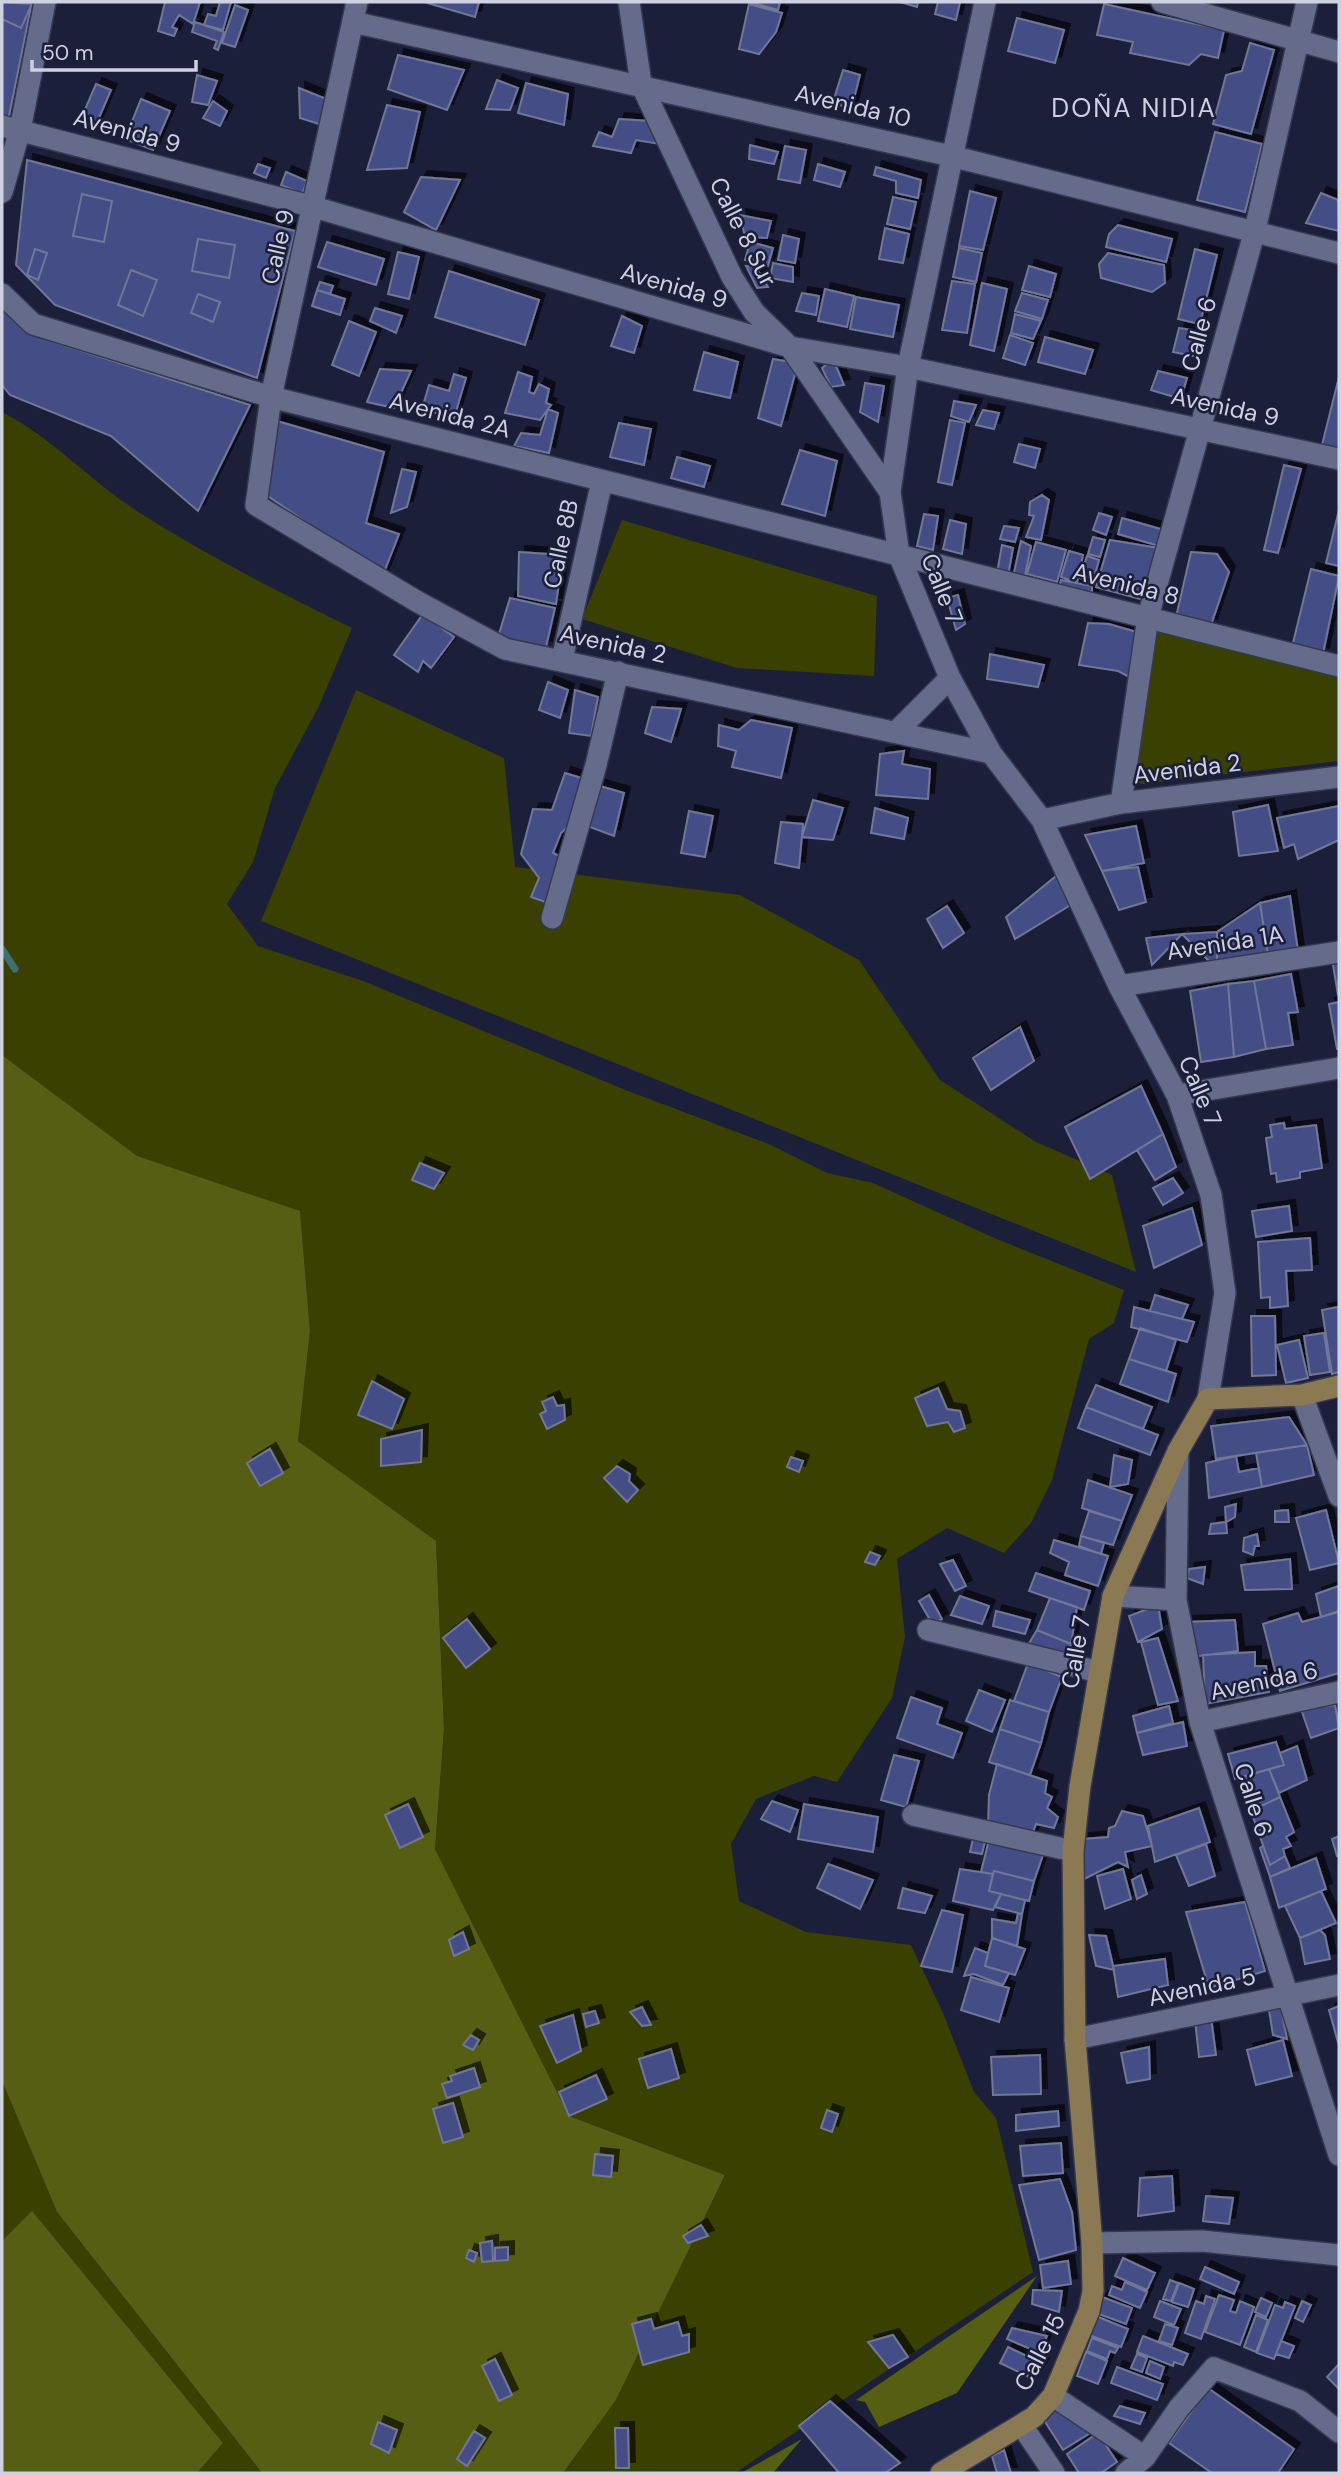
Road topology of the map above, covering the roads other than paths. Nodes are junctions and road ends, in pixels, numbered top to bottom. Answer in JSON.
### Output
{"nodes":[{"id":1,"x":45,"y":2,"type":"edge"},
{"id":2,"x":629,"y":2,"type":"edge"},
{"id":3,"x":985,"y":2,"type":"edge"},
{"id":4,"x":1162,"y":2,"type":"edge"},
{"id":5,"x":1307,"y":2,"type":"edge"},
{"id":6,"x":355,"y":7,"type":"edge"},
{"id":7,"x":1298,"y":40,"type":"junction"},
{"id":8,"x":1339,"y":51,"type":"edge"},
{"id":9,"x":641,"y":84,"type":"junction"},
{"id":10,"x":11,"y":128,"type":"edge"},
{"id":11,"x":951,"y":156,"type":"junction"},
{"id":12,"x":2,"y":192,"type":"edge"},
{"id":13,"x":314,"y":207,"type":"junction"},
{"id":14,"x":1255,"y":230,"type":"junction"},
{"id":15,"x":1339,"y":253,"type":"edge"},
{"id":16,"x":2,"y":294,"type":"edge"},
{"id":17,"x":790,"y":347,"type":"junction"},
{"id":18,"x":908,"y":368,"type":"junction"},
{"id":19,"x":271,"y":397,"type":"junction"},
{"id":20,"x":1201,"y":428,"type":"junction"},
{"id":21,"x":1339,"y":459,"type":"edge"},
{"id":22,"x":602,"y":481,"type":"junction"},
{"id":23,"x":890,"y":492,"type":"junction"},
{"id":24,"x":256,"y":505,"type":"joint"},
{"id":25,"x":899,"y":555,"type":"junction"},
{"id":26,"x":1148,"y":617,"type":"junction"},
{"id":27,"x":562,"y":660,"type":"junction"},
{"id":28,"x":1339,"y":666,"type":"edge"},
{"id":29,"x":618,"y":672,"type":"junction"},
{"id":30,"x":950,"y":678,"type":"junction"},
{"id":31,"x":898,"y":730,"type":"junction"},
{"id":32,"x":991,"y":752,"type":"junction"},
{"id":33,"x":1339,"y":777,"type":"edge"},
{"id":34,"x":1121,"y":803,"type":"junction"},
{"id":35,"x":1042,"y":820,"type":"junction"},
{"id":36,"x":552,"y":918,"type":"dead end"},
{"id":37,"x":1339,"y":952,"type":"edge"},
{"id":38,"x":1119,"y":986,"type":"junction"},
{"id":39,"x":1339,"y":1068,"type":"edge"},
{"id":40,"x":1177,"y":1096,"type":"junction"},
{"id":41,"x":1339,"y":1386,"type":"edge"},
{"id":42,"x":1302,"y":1395,"type":"junction"},
{"id":43,"x":1208,"y":1399,"type":"junction"},
{"id":44,"x":1178,"y":1451,"type":"junction"},
{"id":45,"x":1339,"y":1496,"type":"edge"},
{"id":46,"x":1113,"y":1596,"type":"junction"},
{"id":47,"x":1176,"y":1600,"type":"junction"},
{"id":48,"x":929,"y":1630,"type":"dead end"},
{"id":49,"x":1099,"y":1672,"type":"junction"},
{"id":50,"x":1339,"y":1692,"type":"edge"},
{"id":51,"x":1200,"y":1722,"type":"junction"},
{"id":52,"x":913,"y":1815,"type":"dead end"},
{"id":53,"x":1073,"y":1851,"type":"junction"},
{"id":54,"x":1339,"y":1985,"type":"edge"},
{"id":55,"x":1287,"y":1996,"type":"junction"},
{"id":56,"x":1075,"y":2039,"type":"junction"},
{"id":57,"x":1339,"y":2155,"type":"edge"},
{"id":58,"x":1092,"y":2243,"type":"junction"},
{"id":59,"x":1339,"y":2255,"type":"edge"},
{"id":60,"x":1053,"y":2396,"type":"junction"},
{"id":61,"x":1022,"y":2426,"type":"junction"},
{"id":62,"x":1339,"y":2432,"type":"edge"},
{"id":63,"x":1145,"y":2457,"type":"junction"},
{"id":64,"x":941,"y":2473,"type":"edge"},
{"id":65,"x":1054,"y":2473,"type":"edge"},
{"id":66,"x":1126,"y":2473,"type":"edge"}],
"edges":[{"from":1,"to":10,"type":"street"},
{"from":2,"to":9,"type":"street","name":"Calle 8 Sur"},
{"from":3,"to":11,"type":"street","name":"Calle 7"},
{"from":4,"to":7,"type":"street"},
{"from":5,"to":7,"type":"street","name":"Calle 6"},
{"from":6,"to":9,"type":"street","name":"Avenida 10"},
{"from":6,"to":13,"type":"street","name":"Calle 9"},
{"from":7,"to":8,"type":"street"},
{"from":7,"to":14,"type":"street","name":"Calle 6"},
{"from":9,"to":11,"type":"street","name":"Avenida 10"},
{"from":9,"to":17,"type":"street","name":"Calle 8 Sur"},
{"from":10,"to":12,"type":"street"},
{"from":10,"to":13,"type":"street","name":"Avenida 9"},
{"from":11,"to":14,"type":"street","name":"Avenida 10"},
{"from":11,"to":18,"type":"street","name":"Calle 7"},
{"from":13,"to":17,"type":"street","name":"Avenida 9"},
{"from":13,"to":19,"type":"street","name":"Calle 9"},
{"from":14,"to":15,"type":"street","name":"Avenida 10"},
{"from":14,"to":20,"type":"street","name":"Calle 6"},
{"from":16,"to":19,"type":"street","name":"Avenida 2A"},
{"from":17,"to":18,"type":"street","name":"Avenida 9"},
{"from":17,"to":23,"type":"street","name":"Calle 8 Sur"},
{"from":18,"to":20,"type":"street","name":"Avenida 9"},
{"from":18,"to":23,"type":"street","name":"Calle 7"},
{"from":19,"to":22,"type":"street","name":"Avenida 2A"},
{"from":19,"to":24,"type":"street","name":"Calle 9"},
{"from":20,"to":21,"type":"street","name":"Avenida 9"},
{"from":20,"to":26,"type":"street","name":"Calle 6"},
{"from":22,"to":25,"type":"street","name":"Avenida 2A"},
{"from":22,"to":27,"type":"street","name":"Calle 8B"},
{"from":23,"to":25,"type":"street","name":"Calle 7"},
{"from":24,"to":27,"type":"street","name":"Avenida 2"},
{"from":25,"to":26,"type":"street","name":"Avenida 8"},
{"from":25,"to":30,"type":"street","name":"Calle 7"},
{"from":26,"to":28,"type":"street","name":"Avenida 8"},
{"from":26,"to":34,"type":"street","name":"Calle 6"},
{"from":27,"to":29,"type":"street","name":"Avenida 2"},
{"from":29,"to":31,"type":"street","name":"Avenida 2"},
{"from":29,"to":36,"type":"street"},
{"from":30,"to":31,"type":"street"},
{"from":30,"to":32,"type":"street","name":"Calle 7"},
{"from":31,"to":32,"type":"street","name":"Avenida 2"},
{"from":32,"to":35,"type":"street","name":"Calle 7"},
{"from":33,"to":34,"type":"street","name":"Avenida 2"},
{"from":34,"to":35,"type":"street","name":"Avenida 2"},
{"from":35,"to":38,"type":"street","name":"Calle 7"},
{"from":37,"to":38,"type":"street","name":"Avenida 1A"},
{"from":38,"to":40,"type":"street","name":"Calle 7"},
{"from":39,"to":40,"type":"street"},
{"from":40,"to":43,"type":"street","name":"Calle 7"},
{"from":41,"to":42,"type":"main road"},
{"from":42,"to":43,"type":"main road"},
{"from":42,"to":45,"type":"street"},
{"from":43,"to":44,"type":"main road","name":"Calle 7"},
{"from":44,"to":46,"type":"main road","name":"Calle 7"},
{"from":44,"to":47,"type":"street","name":"Calle 6"},
{"from":46,"to":47,"type":"street"},
{"from":46,"to":49,"type":"main road","name":"Calle 7"},
{"from":47,"to":51,"type":"street","name":"Calle 6"},
{"from":48,"to":49,"type":"street"},
{"from":49,"to":53,"type":"main road","name":"Calle 7"},
{"from":50,"to":51,"type":"street","name":"Avenida 6"},
{"from":51,"to":55,"type":"street","name":"Calle 6"},
{"from":52,"to":53,"type":"street"},
{"from":53,"to":56,"type":"main road","name":"Calle 7"},
{"from":54,"to":55,"type":"street","name":"Avenida 5"},
{"from":55,"to":56,"type":"street","name":"Avenida 5"},
{"from":55,"to":57,"type":"street","name":"Calle 6"},
{"from":56,"to":58,"type":"main road","name":"Calle 7"},
{"from":58,"to":59,"type":"street"},
{"from":58,"to":60,"type":"main road","name":"Calle 15"},
{"from":60,"to":61,"type":"main road","name":"Calle 15"},
{"from":60,"to":63,"type":"street"},
{"from":61,"to":64,"type":"main road","name":"Calle 15"},
{"from":61,"to":65,"type":"street"},
{"from":62,"to":63,"type":"street"},
{"from":63,"to":66,"type":"street"}]}
